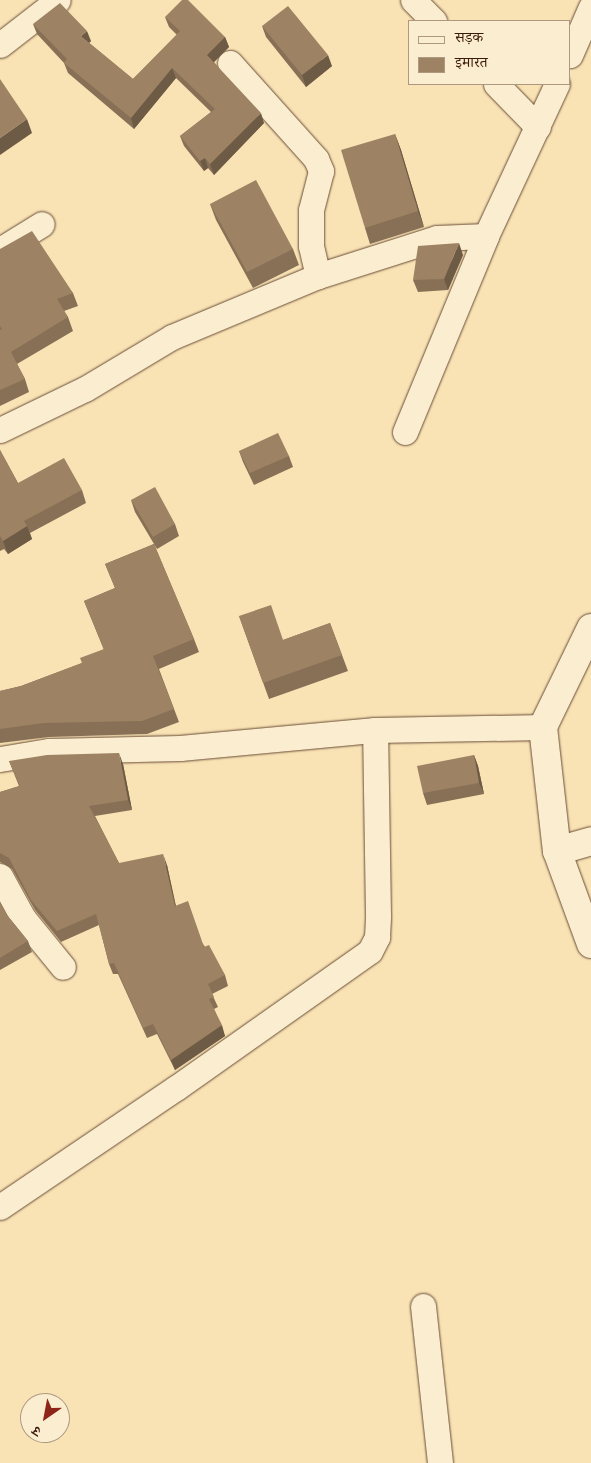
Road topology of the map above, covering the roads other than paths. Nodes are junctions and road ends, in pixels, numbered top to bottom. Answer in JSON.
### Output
{"nodes":[{"id":1,"x":58,"y":0,"type":"edge"},
{"id":2,"x":413,"y":0,"type":"edge"},
{"id":3,"x":591,"y":7,"type":"edge"},
{"id":4,"x":433,"y":20,"type":"edge"},
{"id":5,"x":0,"y":45,"type":"edge"},
{"id":6,"x":571,"y":53,"type":"edge"},
{"id":7,"x":230,"y":63,"type":"dead end"},
{"id":8,"x":497,"y":85,"type":"edge"},
{"id":9,"x":557,"y":85,"type":"edge"},
{"id":10,"x":538,"y":126,"type":"junction"},
{"id":11,"x":42,"y":224,"type":"dead end"},
{"id":12,"x":486,"y":236,"type":"junction"},
{"id":13,"x":0,"y":250,"type":"edge"},
{"id":14,"x":318,"y":276,"type":"junction"},
{"id":15,"x":0,"y":430,"type":"edge"},
{"id":16,"x":405,"y":432,"type":"dead end"},
{"id":17,"x":591,"y":628,"type":"edge"},
{"id":18,"x":543,"y":727,"type":"junction"},
{"id":19,"x":375,"y":730,"type":"junction"},
{"id":20,"x":0,"y":759,"type":"edge"},
{"id":21,"x":591,"y":841,"type":"edge"},
{"id":22,"x":557,"y":851,"type":"junction"},
{"id":23,"x":0,"y":876,"type":"edge"},
{"id":24,"x":591,"y":944,"type":"edge"},
{"id":25,"x":62,"y":967,"type":"dead end"},
{"id":26,"x":0,"y":1207,"type":"edge"},
{"id":27,"x":423,"y":1306,"type":"dead end"},
{"id":28,"x":440,"y":1463,"type":"edge"}],
"edges":[{"from":1,"to":5,"type":"street"},
{"from":2,"to":4,"type":"street"},
{"from":3,"to":6,"type":"street"},
{"from":7,"to":14,"type":"street"},
{"from":8,"to":10,"type":"street"},
{"from":9,"to":10,"type":"street"},
{"from":10,"to":12,"type":"street"},
{"from":11,"to":13,"type":"street"},
{"from":12,"to":14,"type":"street"},
{"from":12,"to":16,"type":"street"},
{"from":14,"to":15,"type":"street"},
{"from":17,"to":18,"type":"street"},
{"from":18,"to":19,"type":"street"},
{"from":18,"to":22,"type":"street"},
{"from":19,"to":20,"type":"street"},
{"from":19,"to":26,"type":"street"},
{"from":21,"to":22,"type":"street"},
{"from":22,"to":24,"type":"street"},
{"from":23,"to":25,"type":"street"},
{"from":27,"to":28,"type":"street"}]}
